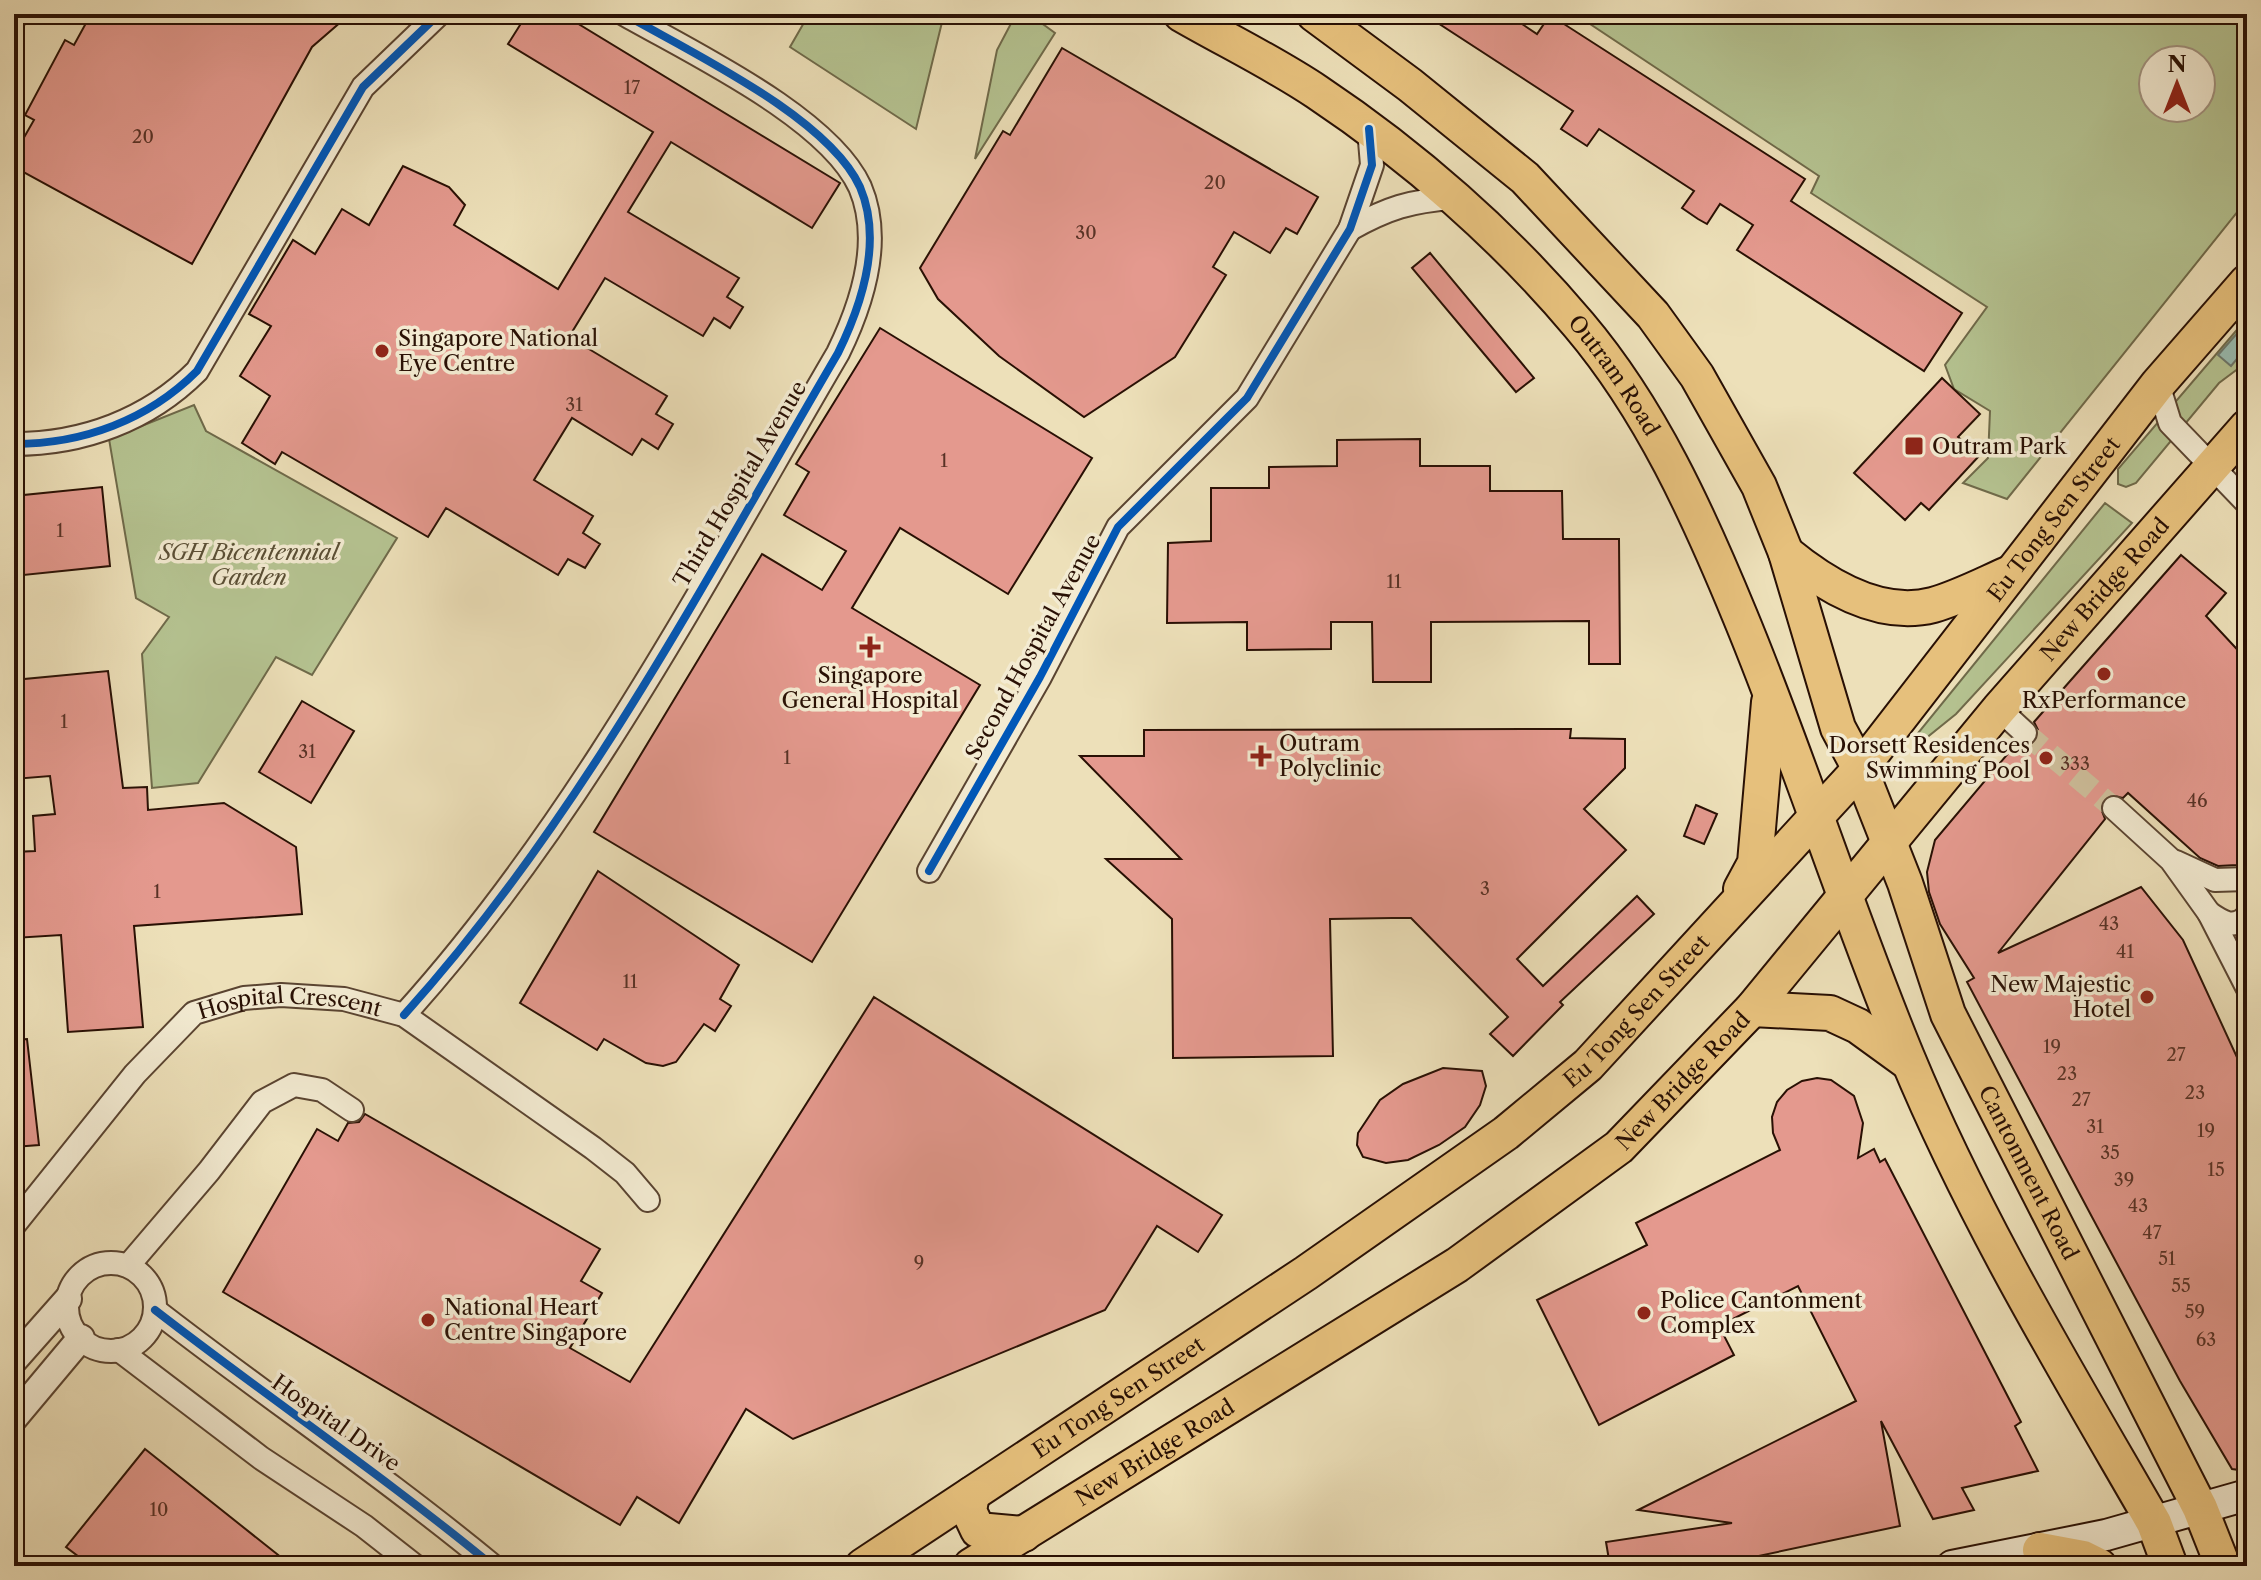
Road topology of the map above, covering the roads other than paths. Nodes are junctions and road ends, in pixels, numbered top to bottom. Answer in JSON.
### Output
{"nodes":[{"id":1,"x":439,"y":14,"type":"edge"},
{"id":2,"x":624,"y":14,"type":"edge"},
{"id":3,"x":1181,"y":14,"type":"edge"},
{"id":4,"x":1327,"y":20,"type":"edge"},
{"id":5,"x":1369,"y":129,"type":"junction"},
{"id":6,"x":1453,"y":198,"type":"junction"},
{"id":7,"x":1350,"y":229,"type":"junction"},
{"id":8,"x":2247,"y":282,"type":"edge"},
{"id":9,"x":2158,"y":384,"type":"junction"},
{"id":10,"x":2247,"y":427,"type":"edge"},
{"id":11,"x":14,"y":444,"type":"edge"},
{"id":12,"x":2215,"y":467,"type":"junction"},
{"id":13,"x":2247,"y":503,"type":"edge"},
{"id":14,"x":1786,"y":553,"type":"junction"},
{"id":15,"x":2008,"y":574,"type":"junction"},
{"id":16,"x":1769,"y":686,"type":"junction"},
{"id":17,"x":1999,"y":709,"type":"junction"},
{"id":18,"x":2025,"y":733,"type":"tunnel mouth"},
{"id":19,"x":1860,"y":769,"type":"junction"},
{"id":20,"x":2120,"y":813,"type":"tunnel mouth"},
{"id":21,"x":1818,"y":819,"type":"junction"},
{"id":22,"x":1888,"y":841,"type":"junction"},
{"id":23,"x":2171,"y":860,"type":"junction"},
{"id":24,"x":929,"y":871,"type":"dead end"},
{"id":25,"x":2247,"y":879,"type":"edge"},
{"id":26,"x":1846,"y":895,"type":"junction"},
{"id":27,"x":2209,"y":913,"type":"junction"},
{"id":28,"x":2247,"y":916,"type":"edge"},
{"id":29,"x":1711,"y":931,"type":"junction"},
{"id":30,"x":2247,"y":987,"type":"edge"},
{"id":31,"x":1752,"y":1009,"type":"junction"},
{"id":32,"x":404,"y":1015,"type":"junction"},
{"id":33,"x":1910,"y":1064,"type":"junction"},
{"id":34,"x":352,"y":1110,"type":"dead end"},
{"id":35,"x":648,"y":1200,"type":"dead end"},
{"id":36,"x":14,"y":1225,"type":"edge"},
{"id":37,"x":128,"y":1266,"type":"junction"},
{"id":38,"x":68,"y":1299,"type":"junction"},
{"id":39,"x":155,"y":1310,"type":"junction"},
{"id":40,"x":81,"y":1338,"type":"junction"},
{"id":41,"x":119,"y":1350,"type":"junction"},
{"id":42,"x":14,"y":1360,"type":"edge"},
{"id":43,"x":14,"y":1418,"type":"edge"},
{"id":44,"x":972,"y":1494,"type":"junction"},
{"id":45,"x":2247,"y":1495,"type":"edge"},
{"id":46,"x":2200,"y":1508,"type":"junction"},
{"id":47,"x":2154,"y":1523,"type":"junction"},
{"id":48,"x":1024,"y":1534,"type":"junction"},
{"id":49,"x":2040,"y":1550,"type":"junction"},
{"id":50,"x":415,"y":1566,"type":"edge"},
{"id":51,"x":493,"y":1566,"type":"edge"},
{"id":52,"x":863,"y":1566,"type":"edge"},
{"id":53,"x":971,"y":1566,"type":"edge"},
{"id":54,"x":1952,"y":1566,"type":"edge"},
{"id":55,"x":2099,"y":1566,"type":"edge"},
{"id":56,"x":2170,"y":1566,"type":"edge"},
{"id":57,"x":2223,"y":1566,"type":"edge"}],
"edges":[{"from":1,"to":11,"type":"street"},
{"from":2,"to":32,"type":"street","name":"Third Hospital Avenue"},
{"from":3,"to":5,"type":"main road","name":"Outram Road"},
{"from":4,"to":14,"type":"main road"},
{"from":5,"to":6,"type":"main road","name":"Outram Road"},
{"from":5,"to":7,"type":"street","name":"Second Hospital Avenue"},
{"from":6,"to":7,"type":"street"},
{"from":6,"to":16,"type":"main road","name":"Outram Road"},
{"from":7,"to":24,"type":"street","name":"Second Hospital Avenue"},
{"from":8,"to":9,"type":"main road","name":"Eu Tong Sen Street"},
{"from":9,"to":12,"type":"street"},
{"from":9,"to":15,"type":"main road","name":"Eu Tong Sen Street"},
{"from":10,"to":12,"type":"main road","name":"New Bridge Road"},
{"from":12,"to":13,"type":"street"},
{"from":12,"to":17,"type":"main road","name":"New Bridge Road"},
{"from":14,"to":15,"type":"main road"},
{"from":14,"to":19,"type":"main road"},
{"from":15,"to":19,"type":"main road","name":"Eu Tong Sen Street"},
{"from":16,"to":21,"type":"main road","name":"Outram Road"},
{"from":16,"to":29,"type":"main road"},
{"from":17,"to":18,"type":"street"},
{"from":17,"to":22,"type":"main road","name":"New Bridge Road"},
{"from":19,"to":21,"type":"main road","name":"Eu Tong Sen Street"},
{"from":19,"to":22,"type":"main road","name":"Cantonment Road"},
{"from":20,"to":23,"type":"street"},
{"from":21,"to":26,"type":"main road","name":"Outram Road"},
{"from":21,"to":29,"type":"main road","name":"Eu Tong Sen Street"},
{"from":22,"to":26,"type":"main road","name":"New Bridge Road"},
{"from":22,"to":46,"type":"main road","name":"Cantonment Road"},
{"from":23,"to":25,"type":"street"},
{"from":23,"to":27,"type":"street"},
{"from":26,"to":31,"type":"main road","name":"New Bridge Road"},
{"from":26,"to":33,"type":"main road"},
{"from":27,"to":28,"type":"street"},
{"from":27,"to":30,"type":"street"},
{"from":29,"to":44,"type":"main road","name":"Eu Tong Sen Street"},
{"from":31,"to":33,"type":"main road"},
{"from":31,"to":48,"type":"main road","name":"New Bridge Road"},
{"from":32,"to":35,"type":"street","name":"Hospital Crescent"},
{"from":32,"to":36,"type":"street","name":"Hospital Crescent"},
{"from":33,"to":47,"type":"main road"},
{"from":34,"to":37,"type":"street"},
{"from":37,"to":38,"type":"street"},
{"from":37,"to":39,"type":"street"},
{"from":38,"to":40,"type":"street"},
{"from":38,"to":42,"type":"street"},
{"from":39,"to":41,"type":"street"},
{"from":39,"to":51,"type":"street","name":"Hospital Drive"},
{"from":40,"to":41,"type":"street"},
{"from":40,"to":43,"type":"street"},
{"from":41,"to":50,"type":"street"},
{"from":44,"to":48,"type":"main road"},
{"from":44,"to":52,"type":"main road","name":"Eu Tong Sen Street"},
{"from":45,"to":46,"type":"main road"},
{"from":46,"to":47,"type":"main road"},
{"from":46,"to":57,"type":"main road","name":"Cantonment Road"},
{"from":47,"to":49,"type":"main road"},
{"from":47,"to":56,"type":"main road"},
{"from":48,"to":53,"type":"main road","name":"New Bridge Road"},
{"from":49,"to":54,"type":"main road"},
{"from":49,"to":55,"type":"main road"}]}
